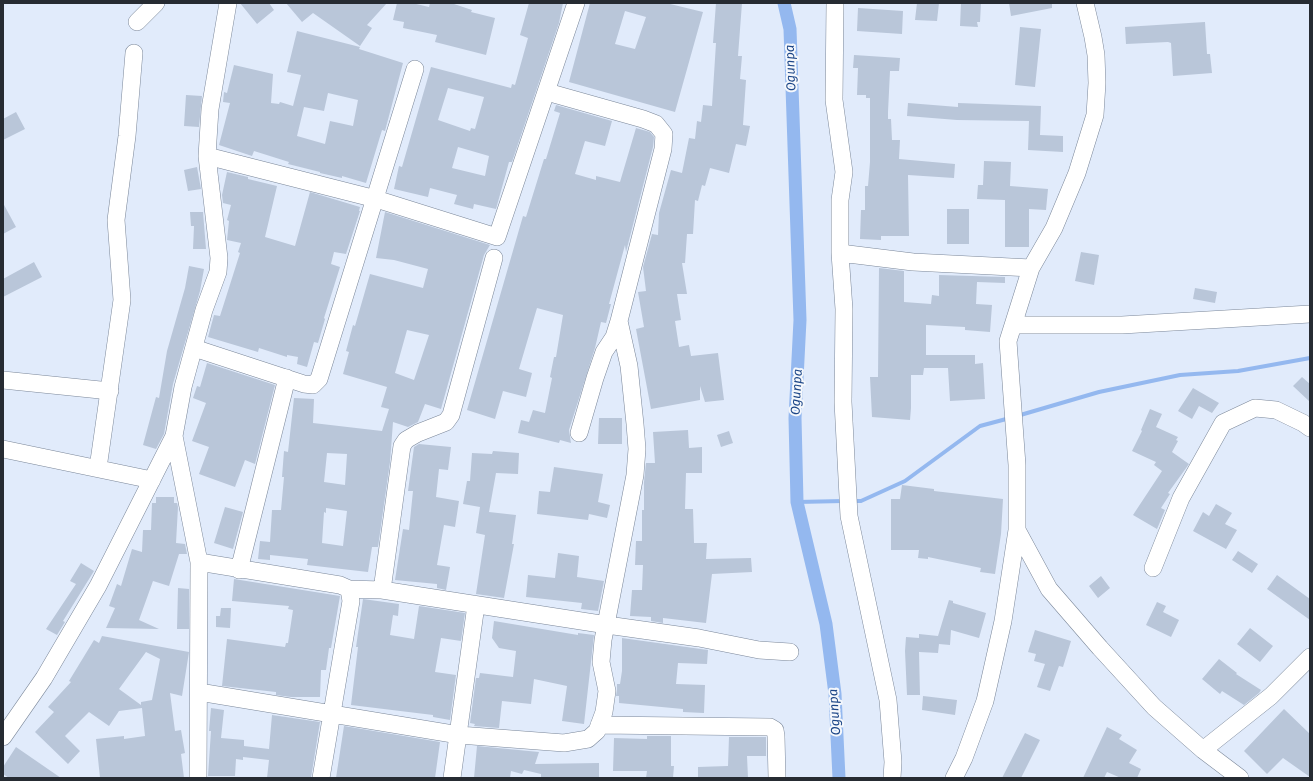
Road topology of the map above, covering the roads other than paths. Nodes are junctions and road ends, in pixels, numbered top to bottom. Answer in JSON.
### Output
{"nodes":[{"id":1,"x":156,"y":3,"type":"edge"},
{"id":2,"x":228,"y":3,"type":"edge"},
{"id":3,"x":576,"y":3,"type":"edge"},
{"id":4,"x":835,"y":3,"type":"edge"},
{"id":5,"x":1084,"y":3,"type":"edge"},
{"id":6,"x":137,"y":22,"type":"dead end"},
{"id":7,"x":134,"y":53,"type":"dead end"},
{"id":8,"x":414,"y":69,"type":"dead end"},
{"id":9,"x":547,"y":92,"type":"junction"},
{"id":10,"x":207,"y":156,"type":"junction"},
{"id":11,"x":376,"y":199,"type":"junction"},
{"id":12,"x":840,"y":253,"type":"junction"},
{"id":13,"x":494,"y":258,"type":"dead end"},
{"id":14,"x":1032,"y":268,"type":"junction"},
{"id":15,"x":1310,"y":314,"type":"edge"},
{"id":16,"x":619,"y":321,"type":"junction"},
{"id":17,"x":1014,"y":325,"type":"junction"},
{"id":18,"x":194,"y":348,"type":"junction"},
{"id":19,"x":288,"y":378,"type":"junction"},
{"id":20,"x":3,"y":380,"type":"edge"},
{"id":21,"x":110,"y":391,"type":"junction"},
{"id":22,"x":1310,"y":428,"type":"edge"},
{"id":23,"x":579,"y":433,"type":"dead end"},
{"id":24,"x":174,"y":436,"type":"junction"},
{"id":25,"x":3,"y":449,"type":"edge"},
{"id":26,"x":98,"y":468,"type":"junction"},
{"id":27,"x":152,"y":480,"type":"junction"},
{"id":28,"x":1017,"y":530,"type":"junction"},
{"id":29,"x":199,"y":562,"type":"junction"},
{"id":30,"x":1153,"y":568,"type":"dead end"},
{"id":31,"x":239,"y":570,"type":"junction"},
{"id":32,"x":349,"y":589,"type":"junction"},
{"id":33,"x":382,"y":590,"type":"junction"},
{"id":34,"x":476,"y":605,"type":"junction"},
{"id":35,"x":607,"y":625,"type":"junction"},
{"id":36,"x":790,"y":652,"type":"dead end"},
{"id":37,"x":1310,"y":657,"type":"edge"},
{"id":38,"x":199,"y":692,"type":"junction"},
{"id":39,"x":331,"y":714,"type":"junction"},
{"id":40,"x":599,"y":725,"type":"junction"},
{"id":41,"x":459,"y":735,"type":"junction"},
{"id":42,"x":3,"y":737,"type":"edge"},
{"id":43,"x":1203,"y":750,"type":"junction"},
{"id":44,"x":198,"y":778,"type":"edge"},
{"id":45,"x":322,"y":778,"type":"edge"},
{"id":46,"x":452,"y":778,"type":"edge"},
{"id":47,"x":777,"y":778,"type":"edge"},
{"id":48,"x":892,"y":778,"type":"edge"},
{"id":49,"x":954,"y":778,"type":"edge"},
{"id":50,"x":1240,"y":778,"type":"edge"}],
"edges":[{"from":1,"to":6,"type":"street"},
{"from":2,"to":10,"type":"street"},
{"from":3,"to":9,"type":"street"},
{"from":4,"to":12,"type":"street"},
{"from":5,"to":14,"type":"street"},
{"from":7,"to":21,"type":"street"},
{"from":8,"to":11,"type":"street"},
{"from":9,"to":11,"type":"street"},
{"from":9,"to":16,"type":"street"},
{"from":10,"to":11,"type":"street"},
{"from":10,"to":18,"type":"street"},
{"from":11,"to":19,"type":"street"},
{"from":12,"to":14,"type":"street"},
{"from":12,"to":48,"type":"street"},
{"from":13,"to":33,"type":"street"},
{"from":14,"to":17,"type":"street"},
{"from":15,"to":17,"type":"street"},
{"from":16,"to":23,"type":"street"},
{"from":16,"to":35,"type":"street"},
{"from":17,"to":28,"type":"street"},
{"from":18,"to":19,"type":"street"},
{"from":18,"to":24,"type":"street"},
{"from":19,"to":31,"type":"street"},
{"from":20,"to":21,"type":"street"},
{"from":21,"to":26,"type":"street"},
{"from":22,"to":30,"type":"street"},
{"from":24,"to":27,"type":"street"},
{"from":24,"to":29,"type":"street"},
{"from":25,"to":26,"type":"street"},
{"from":26,"to":27,"type":"street"},
{"from":27,"to":42,"type":"street"},
{"from":28,"to":43,"type":"street"},
{"from":28,"to":49,"type":"street"},
{"from":29,"to":31,"type":"street"},
{"from":29,"to":38,"type":"street"},
{"from":31,"to":32,"type":"street"},
{"from":32,"to":33,"type":"street"},
{"from":32,"to":39,"type":"street"},
{"from":33,"to":34,"type":"street"},
{"from":34,"to":35,"type":"street"},
{"from":34,"to":41,"type":"street"},
{"from":35,"to":36,"type":"street"},
{"from":35,"to":40,"type":"street"},
{"from":37,"to":43,"type":"street"},
{"from":38,"to":39,"type":"street"},
{"from":38,"to":44,"type":"street"},
{"from":39,"to":41,"type":"street"},
{"from":39,"to":45,"type":"street"},
{"from":40,"to":41,"type":"street"},
{"from":40,"to":47,"type":"street"},
{"from":41,"to":46,"type":"street"},
{"from":43,"to":50,"type":"street"}]}
